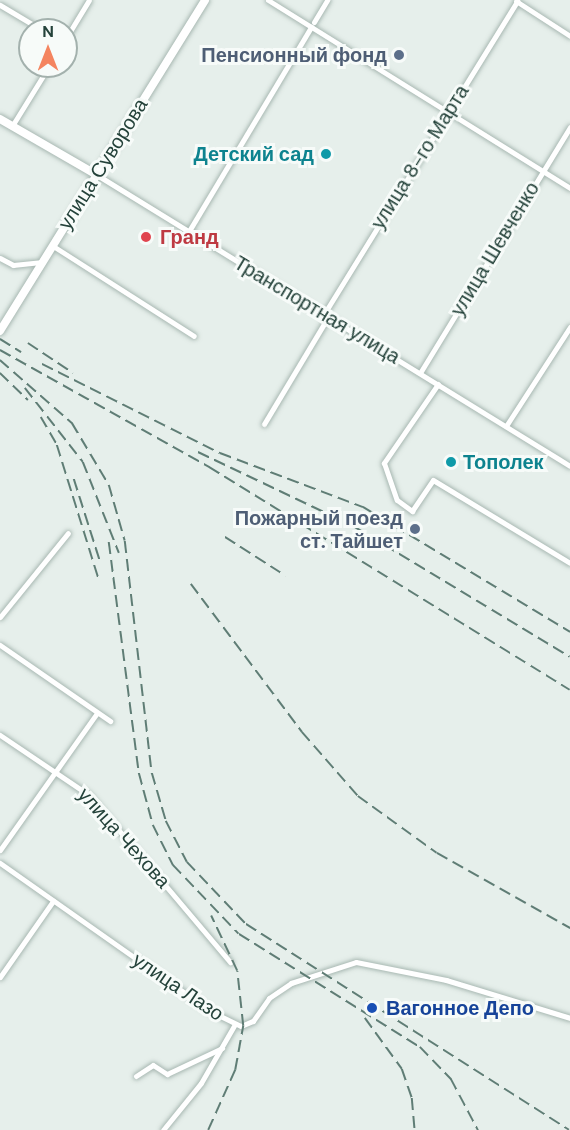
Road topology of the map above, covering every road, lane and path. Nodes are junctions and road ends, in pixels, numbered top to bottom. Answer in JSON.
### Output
{"nodes":[{"id":1,"x":89,"y":0,"type":"edge"},
{"id":2,"x":205,"y":0,"type":"edge"},
{"id":3,"x":268,"y":0,"type":"edge"},
{"id":4,"x":327,"y":0,"type":"edge"},
{"id":5,"x":516,"y":1,"type":"edge"},
{"id":6,"x":0,"y":5,"type":"edge"},
{"id":7,"x":22,"y":18,"type":"edge"},
{"id":8,"x":78,"y":18,"type":"edge"},
{"id":9,"x":312,"y":24,"type":"junction"},
{"id":10,"x":570,"y":36,"type":"edge"},
{"id":11,"x":42,"y":78,"type":"edge"},
{"id":12,"x":448,"y":111,"type":"junction"},
{"id":13,"x":0,"y":118,"type":"edge"},
{"id":14,"x":12,"y":126,"type":"junction"},
{"id":15,"x":570,"y":126,"type":"edge"},
{"id":16,"x":542,"y":170,"type":"junction"},
{"id":17,"x":97,"y":175,"type":"junction"},
{"id":18,"x":570,"y":188,"type":"edge"},
{"id":19,"x":189,"y":231,"type":"junction"},
{"id":20,"x":53,"y":246,"type":"junction"},
{"id":21,"x":0,"y":258,"type":"edge"},
{"id":22,"x":43,"y":262,"type":"junction"},
{"id":23,"x":326,"y":316,"type":"junction"},
{"id":24,"x":570,"y":327,"type":"edge"},
{"id":25,"x":1,"y":330,"type":"edge"},
{"id":26,"x":194,"y":336,"type":"dead end"},
{"id":27,"x":420,"y":373,"type":"junction"},
{"id":28,"x":438,"y":384,"type":"junction"},
{"id":29,"x":264,"y":424,"type":"dead end"},
{"id":30,"x":506,"y":426,"type":"junction"},
{"id":31,"x":570,"y":466,"type":"edge"},
{"id":32,"x":68,"y":533,"type":"dead end"},
{"id":33,"x":570,"y":562,"type":"edge"},
{"id":34,"x":0,"y":617,"type":"edge"},
{"id":35,"x":0,"y":645,"type":"edge"},
{"id":36,"x":97,"y":713,"type":"junction"},
{"id":37,"x":110,"y":721,"type":"dead end"},
{"id":38,"x":0,"y":735,"type":"edge"},
{"id":39,"x":56,"y":770,"type":"junction"},
{"id":40,"x":0,"y":850,"type":"edge"},
{"id":41,"x":0,"y":863,"type":"edge"},
{"id":42,"x":53,"y":901,"type":"junction"},
{"id":43,"x":230,"y":962,"type":"dead end"},
{"id":44,"x":0,"y":977,"type":"edge"},
{"id":45,"x":570,"y":1018,"type":"edge"},
{"id":46,"x":234,"y":1024,"type":"junction"},
{"id":47,"x":222,"y":1048,"type":"junction"},
{"id":48,"x":136,"y":1076,"type":"dead end"},
{"id":49,"x":163,"y":1130,"type":"edge"}],
"edges":[{"from":1,"to":8,"type":"street"},
{"from":2,"to":17,"type":"main road","name":"улица Суворова"},
{"from":3,"to":9,"type":"street"},
{"from":4,"to":9,"type":"street"},
{"from":5,"to":10,"type":"street"},
{"from":5,"to":12,"type":"street","name":"улица 8-го Марта"},
{"from":6,"to":7,"type":"street"},
{"from":9,"to":12,"type":"street"},
{"from":9,"to":19,"type":"street"},
{"from":11,"to":14,"type":"street"},
{"from":12,"to":16,"type":"street"},
{"from":12,"to":23,"type":"street","name":"улица 8-го Марта"},
{"from":13,"to":14,"type":"main road","name":"Транспортная улица"},
{"from":14,"to":17,"type":"main road","name":"Транспортная улица"},
{"from":15,"to":16,"type":"street","name":"улица Шевченко"},
{"from":16,"to":18,"type":"street"},
{"from":16,"to":27,"type":"street","name":"улица Шевченко"},
{"from":17,"to":19,"type":"street","name":"Транспортная улица"},
{"from":17,"to":20,"type":"main road","name":"улица Суворова"},
{"from":19,"to":23,"type":"street","name":"Транспортная улица"},
{"from":20,"to":22,"type":"main road","name":"улица Суворова"},
{"from":20,"to":26,"type":"street"},
{"from":21,"to":22,"type":"street"},
{"from":22,"to":25,"type":"main road","name":"улица Суворова"},
{"from":23,"to":27,"type":"street","name":"Транспортная улица"},
{"from":23,"to":29,"type":"street","name":"улица 8-го Марта"},
{"from":24,"to":30,"type":"street"},
{"from":27,"to":28,"type":"street","name":"Транспортная улица"},
{"from":28,"to":30,"type":"street","name":"Транспортная улица"},
{"from":28,"to":33,"type":"street"},
{"from":30,"to":31,"type":"street","name":"Транспортная улица"},
{"from":32,"to":34,"type":"street"},
{"from":35,"to":36,"type":"street"},
{"from":36,"to":37,"type":"street"},
{"from":36,"to":39,"type":"street"},
{"from":38,"to":39,"type":"street","name":"улица Чехова"},
{"from":39,"to":40,"type":"street"},
{"from":39,"to":43,"type":"street","name":"улица Чехова"},
{"from":41,"to":42,"type":"street","name":"улица Лазо"},
{"from":42,"to":44,"type":"street"},
{"from":42,"to":46,"type":"street","name":"улица Лазо"},
{"from":45,"to":46,"type":"street","name":"улица Лазо"},
{"from":46,"to":47,"type":"street"},
{"from":47,"to":48,"type":"street"},
{"from":47,"to":49,"type":"street"}]}
